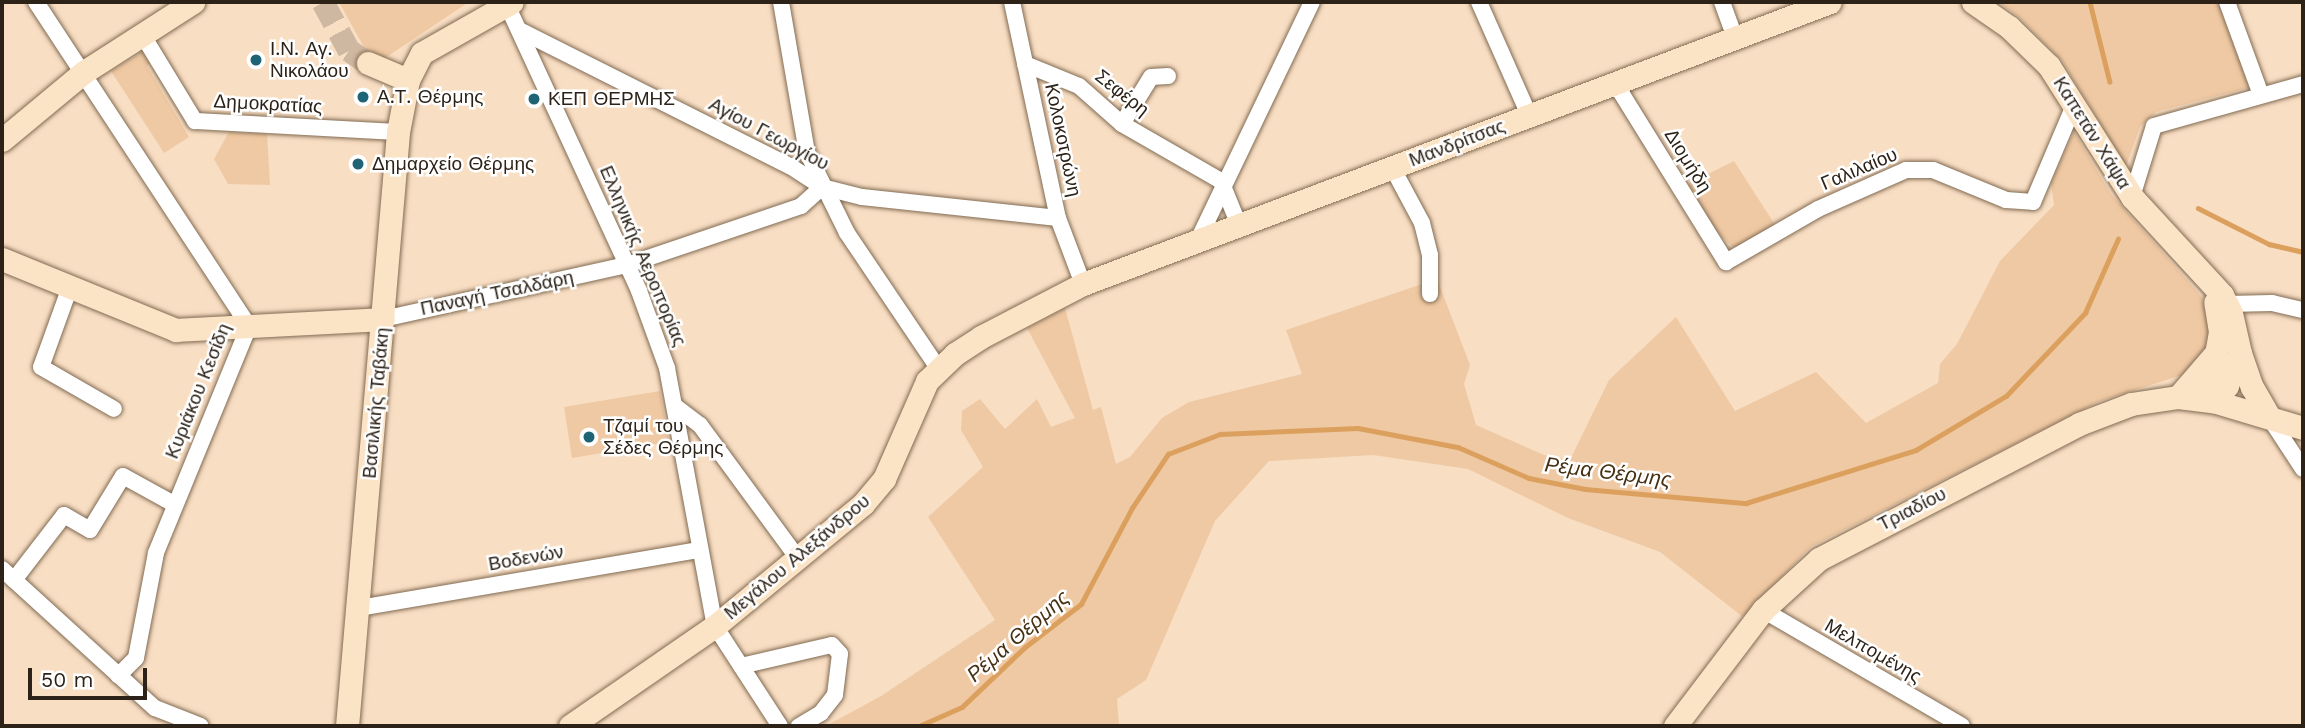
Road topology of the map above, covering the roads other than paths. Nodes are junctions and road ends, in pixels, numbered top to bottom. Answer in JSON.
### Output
{"nodes":[{"id":1,"x":36,"y":2,"type":"edge"},
{"id":2,"x":193,"y":2,"type":"edge"},
{"id":3,"x":781,"y":2,"type":"edge"},
{"id":4,"x":1012,"y":2,"type":"edge"},
{"id":5,"x":1312,"y":2,"type":"edge"},
{"id":6,"x":1479,"y":2,"type":"edge"},
{"id":7,"x":1722,"y":2,"type":"edge"},
{"id":8,"x":1830,"y":2,"type":"edge"},
{"id":9,"x":1973,"y":2,"type":"edge"},
{"id":10,"x":2227,"y":2,"type":"edge"},
{"id":11,"x":510,"y":3,"type":"edge"},
{"id":12,"x":521,"y":31,"type":"junction"},
{"id":13,"x":142,"y":34,"type":"junction"},
{"id":14,"x":1735,"y":38,"type":"junction"},
{"id":15,"x":368,"y":63,"type":"tunnel mouth"},
{"id":16,"x":1025,"y":64,"type":"junction"},
{"id":17,"x":83,"y":72,"type":"junction"},
{"id":18,"x":1168,"y":76,"type":"dead end"},
{"id":19,"x":408,"y":80,"type":"junction"},
{"id":20,"x":1615,"y":83,"type":"junction"},
{"id":21,"x":2303,"y":84,"type":"edge"},
{"id":22,"x":2261,"y":95,"type":"junction"},
{"id":23,"x":2075,"y":103,"type":"junction"},
{"id":24,"x":1529,"y":115,"type":"junction"},
{"id":25,"x":1122,"y":124,"type":"junction"},
{"id":26,"x":398,"y":132,"type":"junction"},
{"id":27,"x":2,"y":140,"type":"edge"},
{"id":28,"x":1392,"y":167,"type":"junction"},
{"id":29,"x":1224,"y":185,"type":"junction"},
{"id":30,"x":822,"y":187,"type":"junction"},
{"id":31,"x":2132,"y":197,"type":"junction"},
{"id":32,"x":1058,"y":218,"type":"junction"},
{"id":33,"x":1240,"y":225,"type":"junction"},
{"id":34,"x":1198,"y":240,"type":"junction"},
{"id":35,"x":2,"y":259,"type":"edge"},
{"id":36,"x":1726,"y":262,"type":"joint"},
{"id":37,"x":627,"y":265,"type":"junction"},
{"id":38,"x":2202,"y":274,"type":"junction"},
{"id":39,"x":1083,"y":284,"type":"junction"},
{"id":40,"x":70,"y":287,"type":"junction"},
{"id":41,"x":1430,"y":294,"type":"dead end"},
{"id":42,"x":2227,"y":304,"type":"junction"},
{"id":43,"x":2303,"y":310,"type":"edge"},
{"id":44,"x":383,"y":319,"type":"junction"},
{"id":45,"x":249,"y":326,"type":"junction"},
{"id":46,"x":2229,"y":351,"type":"junction"},
{"id":47,"x":938,"y":368,"type":"junction"},
{"id":48,"x":2178,"y":397,"type":"junction"},
{"id":49,"x":2213,"y":401,"type":"junction"},
{"id":50,"x":676,"y":407,"type":"junction"},
{"id":51,"x":114,"y":409,"type":"dead end"},
{"id":52,"x":2269,"y":416,"type":"junction"},
{"id":53,"x":2303,"y":428,"type":"edge"},
{"id":54,"x":2303,"y":469,"type":"edge"},
{"id":55,"x":174,"y":504,"type":"junction"},
{"id":56,"x":700,"y":550,"type":"junction"},
{"id":57,"x":797,"y":556,"type":"junction"},
{"id":58,"x":2,"y":569,"type":"edge"},
{"id":59,"x":14,"y":580,"type":"junction"},
{"id":60,"x":359,"y":608,"type":"junction"},
{"id":61,"x":1763,"y":610,"type":"junction"},
{"id":62,"x":715,"y":626,"type":"junction"},
{"id":63,"x":741,"y":666,"type":"junction"},
{"id":64,"x":118,"y":676,"type":"junction"},
{"id":65,"x":201,"y":726,"type":"edge"},
{"id":66,"x":347,"y":726,"type":"edge"},
{"id":67,"x":570,"y":726,"type":"edge"},
{"id":68,"x":780,"y":726,"type":"edge"},
{"id":69,"x":799,"y":726,"type":"edge"},
{"id":70,"x":1675,"y":726,"type":"edge"},
{"id":71,"x":1962,"y":726,"type":"edge"}],
"edges":[{"from":1,"to":17,"type":"street","name":"Κυριάκου Κεσίδη"},
{"from":2,"to":13,"type":"main road"},
{"from":3,"to":30,"type":"street"},
{"from":4,"to":16,"type":"street","name":"Κολοκοτρώνη"},
{"from":5,"to":29,"type":"street"},
{"from":6,"to":24,"type":"street"},
{"from":7,"to":14,"type":"street"},
{"from":8,"to":14,"type":"main road","name":"Μανδρίτσας"},
{"from":9,"to":23,"type":"main road","name":"Καπετάν Χάψα"},
{"from":10,"to":22,"type":"street"},
{"from":11,"to":12,"type":"street","name":"Ελληνικής Αεροπορίας"},
{"from":11,"to":19,"type":"main road"},
{"from":12,"to":30,"type":"street","name":"Αγίου Γεωργίου"},
{"from":12,"to":37,"type":"street","name":"Ελληνικής Αεροπορίας"},
{"from":13,"to":17,"type":"main road"},
{"from":13,"to":26,"type":"street","name":"Δημοκρατίας"},
{"from":14,"to":20,"type":"main road","name":"Μανδρίτσας"},
{"from":15,"to":19,"type":"main road"},
{"from":16,"to":25,"type":"street","name":"Σεφέρη"},
{"from":16,"to":32,"type":"street","name":"Κολοκοτρώνη"},
{"from":17,"to":27,"type":"main road"},
{"from":17,"to":45,"type":"street","name":"Κυριάκου Κεσίδη"},
{"from":18,"to":25,"type":"street"},
{"from":19,"to":26,"type":"main road","name":"Βασιλικής Ταβάκη"},
{"from":20,"to":24,"type":"main road","name":"Μανδρίτσας"},
{"from":20,"to":36,"type":"street","name":"Διομήδη"},
{"from":21,"to":22,"type":"street"},
{"from":22,"to":31,"type":"street"},
{"from":23,"to":31,"type":"main road","name":"Καπετάν Χάψα"},
{"from":23,"to":36,"type":"street","name":"Γαλιλαίου"},
{"from":24,"to":28,"type":"main road","name":"Μανδρίτσας"},
{"from":25,"to":29,"type":"street","name":"Σεφέρη"},
{"from":26,"to":44,"type":"main road","name":"Βασιλικής Ταβάκη"},
{"from":28,"to":33,"type":"main road","name":"Μανδρίτσας"},
{"from":28,"to":41,"type":"street"},
{"from":29,"to":33,"type":"street"},
{"from":29,"to":34,"type":"street"},
{"from":30,"to":32,"type":"street","name":"Αγίου Γεωργίου"},
{"from":30,"to":37,"type":"street","name":"Παναγή Τσαλδάρη"},
{"from":30,"to":47,"type":"street"},
{"from":31,"to":38,"type":"main road","name":"Καπετάν Χάψα"},
{"from":32,"to":39,"type":"street","name":"Κολοκοτρώνη"},
{"from":33,"to":34,"type":"main road","name":"Μανδρίτσας"},
{"from":34,"to":39,"type":"main road","name":"Μανδρίτσας"},
{"from":35,"to":40,"type":"main road","name":"Παναγή Τσαλδάρη"},
{"from":37,"to":44,"type":"street","name":"Παναγή Τσαλδάρη"},
{"from":37,"to":50,"type":"street","name":"Ελληνικής Αεροπορίας"},
{"from":38,"to":42,"type":"main road","name":"Καπετάν Χάψα"},
{"from":38,"to":46,"type":"main road","name":"Καπετάν Χάψα"},
{"from":39,"to":47,"type":"main road","name":"Μεγάλου Αλεξάνδρου"},
{"from":40,"to":45,"type":"main road","name":"Παναγή Τσαλδάρη"},
{"from":40,"to":51,"type":"street"},
{"from":42,"to":43,"type":"street"},
{"from":42,"to":46,"type":"main road","name":"Καπετάν Χάψα"},
{"from":44,"to":45,"type":"main road","name":"Παναγή Τσαλδάρη"},
{"from":44,"to":60,"type":"main road","name":"Βασιλικής Ταβάκη"},
{"from":45,"to":55,"type":"street","name":"Κυριάκου Κεσίδη"},
{"from":46,"to":48,"type":"main road"},
{"from":46,"to":49,"type":"main road","name":"Καπετάν Χάψα"},
{"from":46,"to":52,"type":"main road"},
{"from":47,"to":57,"type":"main road","name":"Μεγάλου Αλεξάνδρου"},
{"from":48,"to":49,"type":"main road","name":"Τριαδίου"},
{"from":48,"to":61,"type":"main road","name":"Τριαδίου"},
{"from":49,"to":52,"type":"main road","name":"Τριαδίου"},
{"from":50,"to":56,"type":"street","name":"Ελληνικής Αεροπορίας"},
{"from":50,"to":57,"type":"street"},
{"from":52,"to":53,"type":"main road","name":"Τριαδίου"},
{"from":52,"to":54,"type":"street"},
{"from":55,"to":59,"type":"street"},
{"from":55,"to":64,"type":"street","name":"Κυριάκου Κεσίδη"},
{"from":56,"to":60,"type":"street","name":"Βοδενών"},
{"from":56,"to":62,"type":"street","name":"Ελληνικής Αεροπορίας"},
{"from":57,"to":62,"type":"main road","name":"Μεγάλου Αλεξάνδρου"},
{"from":58,"to":59,"type":"street"},
{"from":59,"to":64,"type":"street"},
{"from":60,"to":66,"type":"main road","name":"Βασιλικής Ταβάκη"},
{"from":61,"to":70,"type":"main road","name":"Τριαδίου"},
{"from":61,"to":71,"type":"street","name":"Μελπομένης"},
{"from":62,"to":63,"type":"street","name":"Ελληνικής Αεροπορίας"},
{"from":62,"to":67,"type":"main road","name":"Μεγάλου Αλεξάνδρου"},
{"from":63,"to":68,"type":"street","name":"Ελληνικής Αεροπορίας"},
{"from":63,"to":69,"type":"street"},
{"from":64,"to":65,"type":"street"}]}
